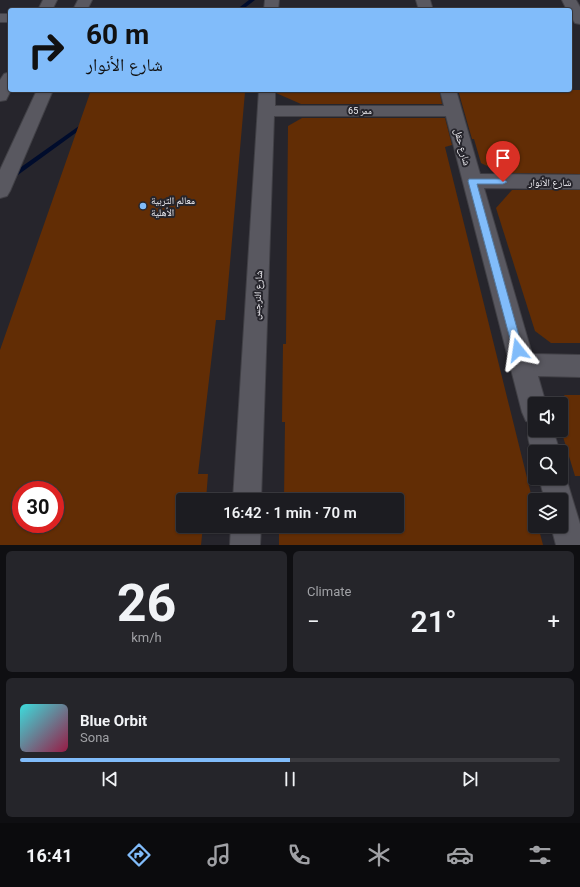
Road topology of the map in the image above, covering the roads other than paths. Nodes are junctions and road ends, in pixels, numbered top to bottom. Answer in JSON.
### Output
{"nodes":[{"id":1,"x":568,"y":0,"type":"edge"},
{"id":2,"x":580,"y":20,"type":"edge"},
{"id":3,"x":8,"y":81,"type":"edge"},
{"id":4,"x":44,"y":92,"type":"edge"},
{"id":5,"x":448,"y":92,"type":"edge"},
{"id":6,"x":0,"y":96,"type":"edge"},
{"id":7,"x":267,"y":100,"type":"edge"},
{"id":8,"x":453,"y":110,"type":"junction"},
{"id":9,"x":472,"y":181,"type":"junction"},
{"id":10,"x":580,"y":182,"type":"edge"},
{"id":11,"x":0,"y":191,"type":"edge"},
{"id":12,"x":522,"y":365,"type":"junction"},
{"id":13,"x":580,"y":366,"type":"edge"},
{"id":14,"x":531,"y":397,"type":"edge"},
{"id":15,"x":248,"y":493,"type":"edge"},
{"id":16,"x":246,"y":533,"type":"edge"},
{"id":17,"x":568,"y":533,"type":"edge"},
{"id":18,"x":245,"y":545,"type":"edge"},
{"id":19,"x":571,"y":545,"type":"edge"}],
"edges":[{"from":1,"to":2,"type":"street"},
{"from":3,"to":6,"type":"street"},
{"from":4,"to":11,"type":"street"},
{"from":5,"to":8,"type":"street","name":"شارع حقل"},
{"from":7,"to":8,"type":"street","name":"ممر 65"},
{"from":7,"to":15,"type":"street","name":"شارع النرجس"},
{"from":8,"to":9,"type":"street","name":"شارع حقل"},
{"from":9,"to":10,"type":"street","name":"شارع الأنوار"},
{"from":9,"to":12,"type":"street","name":"شارع حقل"},
{"from":12,"to":13,"type":"street"},
{"from":12,"to":14,"type":"street","name":"شارع حقل"},
{"from":16,"to":18,"type":"street"},
{"from":17,"to":19,"type":"street"}]}
